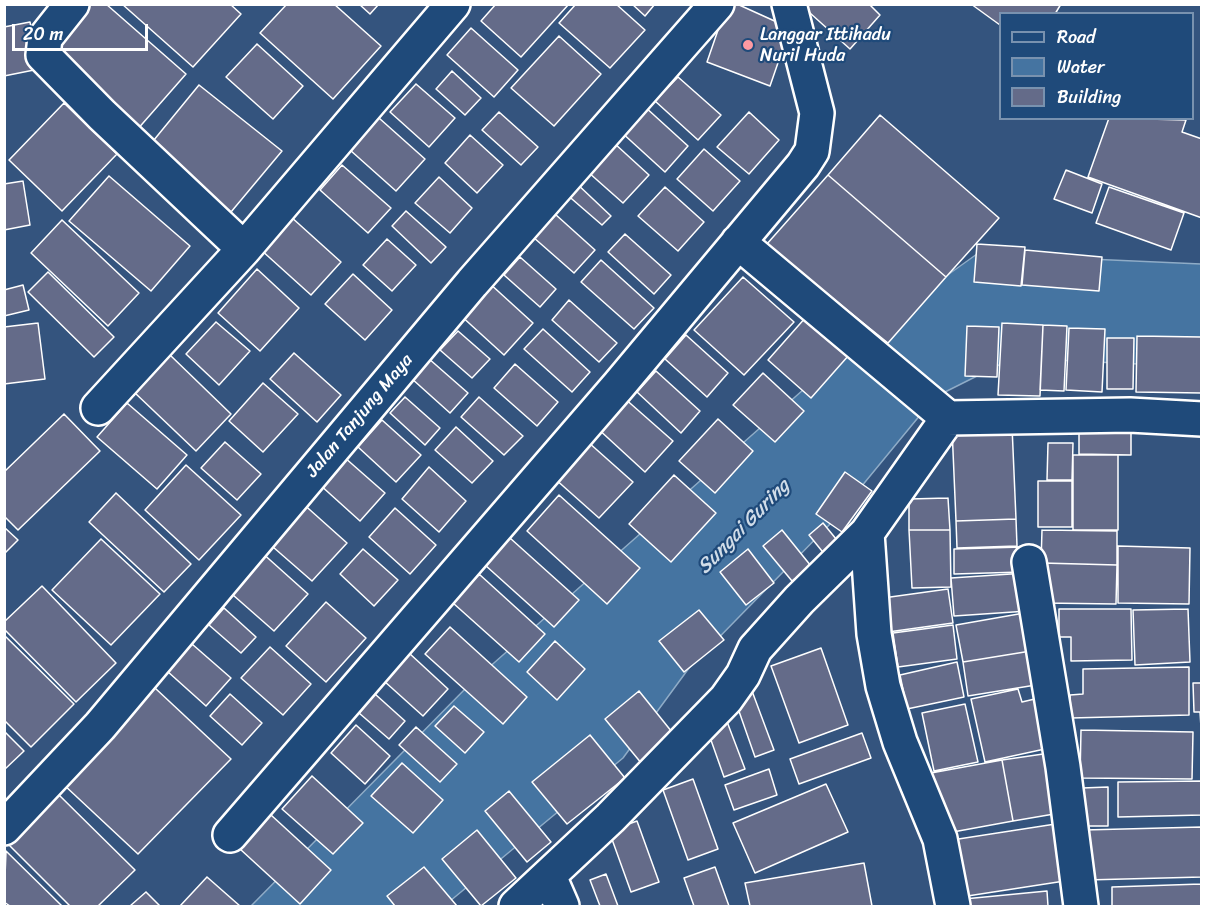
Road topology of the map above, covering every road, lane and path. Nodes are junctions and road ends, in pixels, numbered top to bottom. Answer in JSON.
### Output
{"nodes":[{"id":1,"x":72,"y":4,"type":"edge"},
{"id":2,"x":453,"y":4,"type":"edge"},
{"id":3,"x":717,"y":4,"type":"edge"},
{"id":4,"x":789,"y":4,"type":"edge"},
{"id":5,"x":738,"y":242,"type":"junction"},
{"id":6,"x":244,"y":249,"type":"junction"},
{"id":7,"x":98,"y":408,"type":"dead end"},
{"id":8,"x":938,"y":409,"type":"junction"},
{"id":9,"x":1202,"y":419,"type":"edge"},
{"id":10,"x":867,"y":534,"type":"junction"},
{"id":11,"x":1029,"y":562,"type":"dead end"},
{"id":12,"x":4,"y":828,"type":"edge"},
{"id":13,"x":230,"y":836,"type":"dead end"},
{"id":14,"x":549,"y":876,"type":"junction"},
{"id":15,"x":516,"y":906,"type":"edge"},
{"id":16,"x":562,"y":906,"type":"edge"},
{"id":17,"x":953,"y":906,"type":"edge"},
{"id":18,"x":1081,"y":906,"type":"edge"}],
"edges":[{"from":1,"to":6,"type":"street"},
{"from":2,"to":6,"type":"street"},
{"from":3,"to":12,"type":"street","name":"Jalan Tanjung Maya"},
{"from":4,"to":5,"type":"street"},
{"from":5,"to":8,"type":"street"},
{"from":5,"to":13,"type":"street"},
{"from":6,"to":7,"type":"street"},
{"from":8,"to":9,"type":"street"},
{"from":8,"to":10,"type":"street"},
{"from":10,"to":14,"type":"street"},
{"from":10,"to":17,"type":"street"},
{"from":11,"to":18,"type":"street"},
{"from":14,"to":15,"type":"street"},
{"from":14,"to":16,"type":"street"}]}
